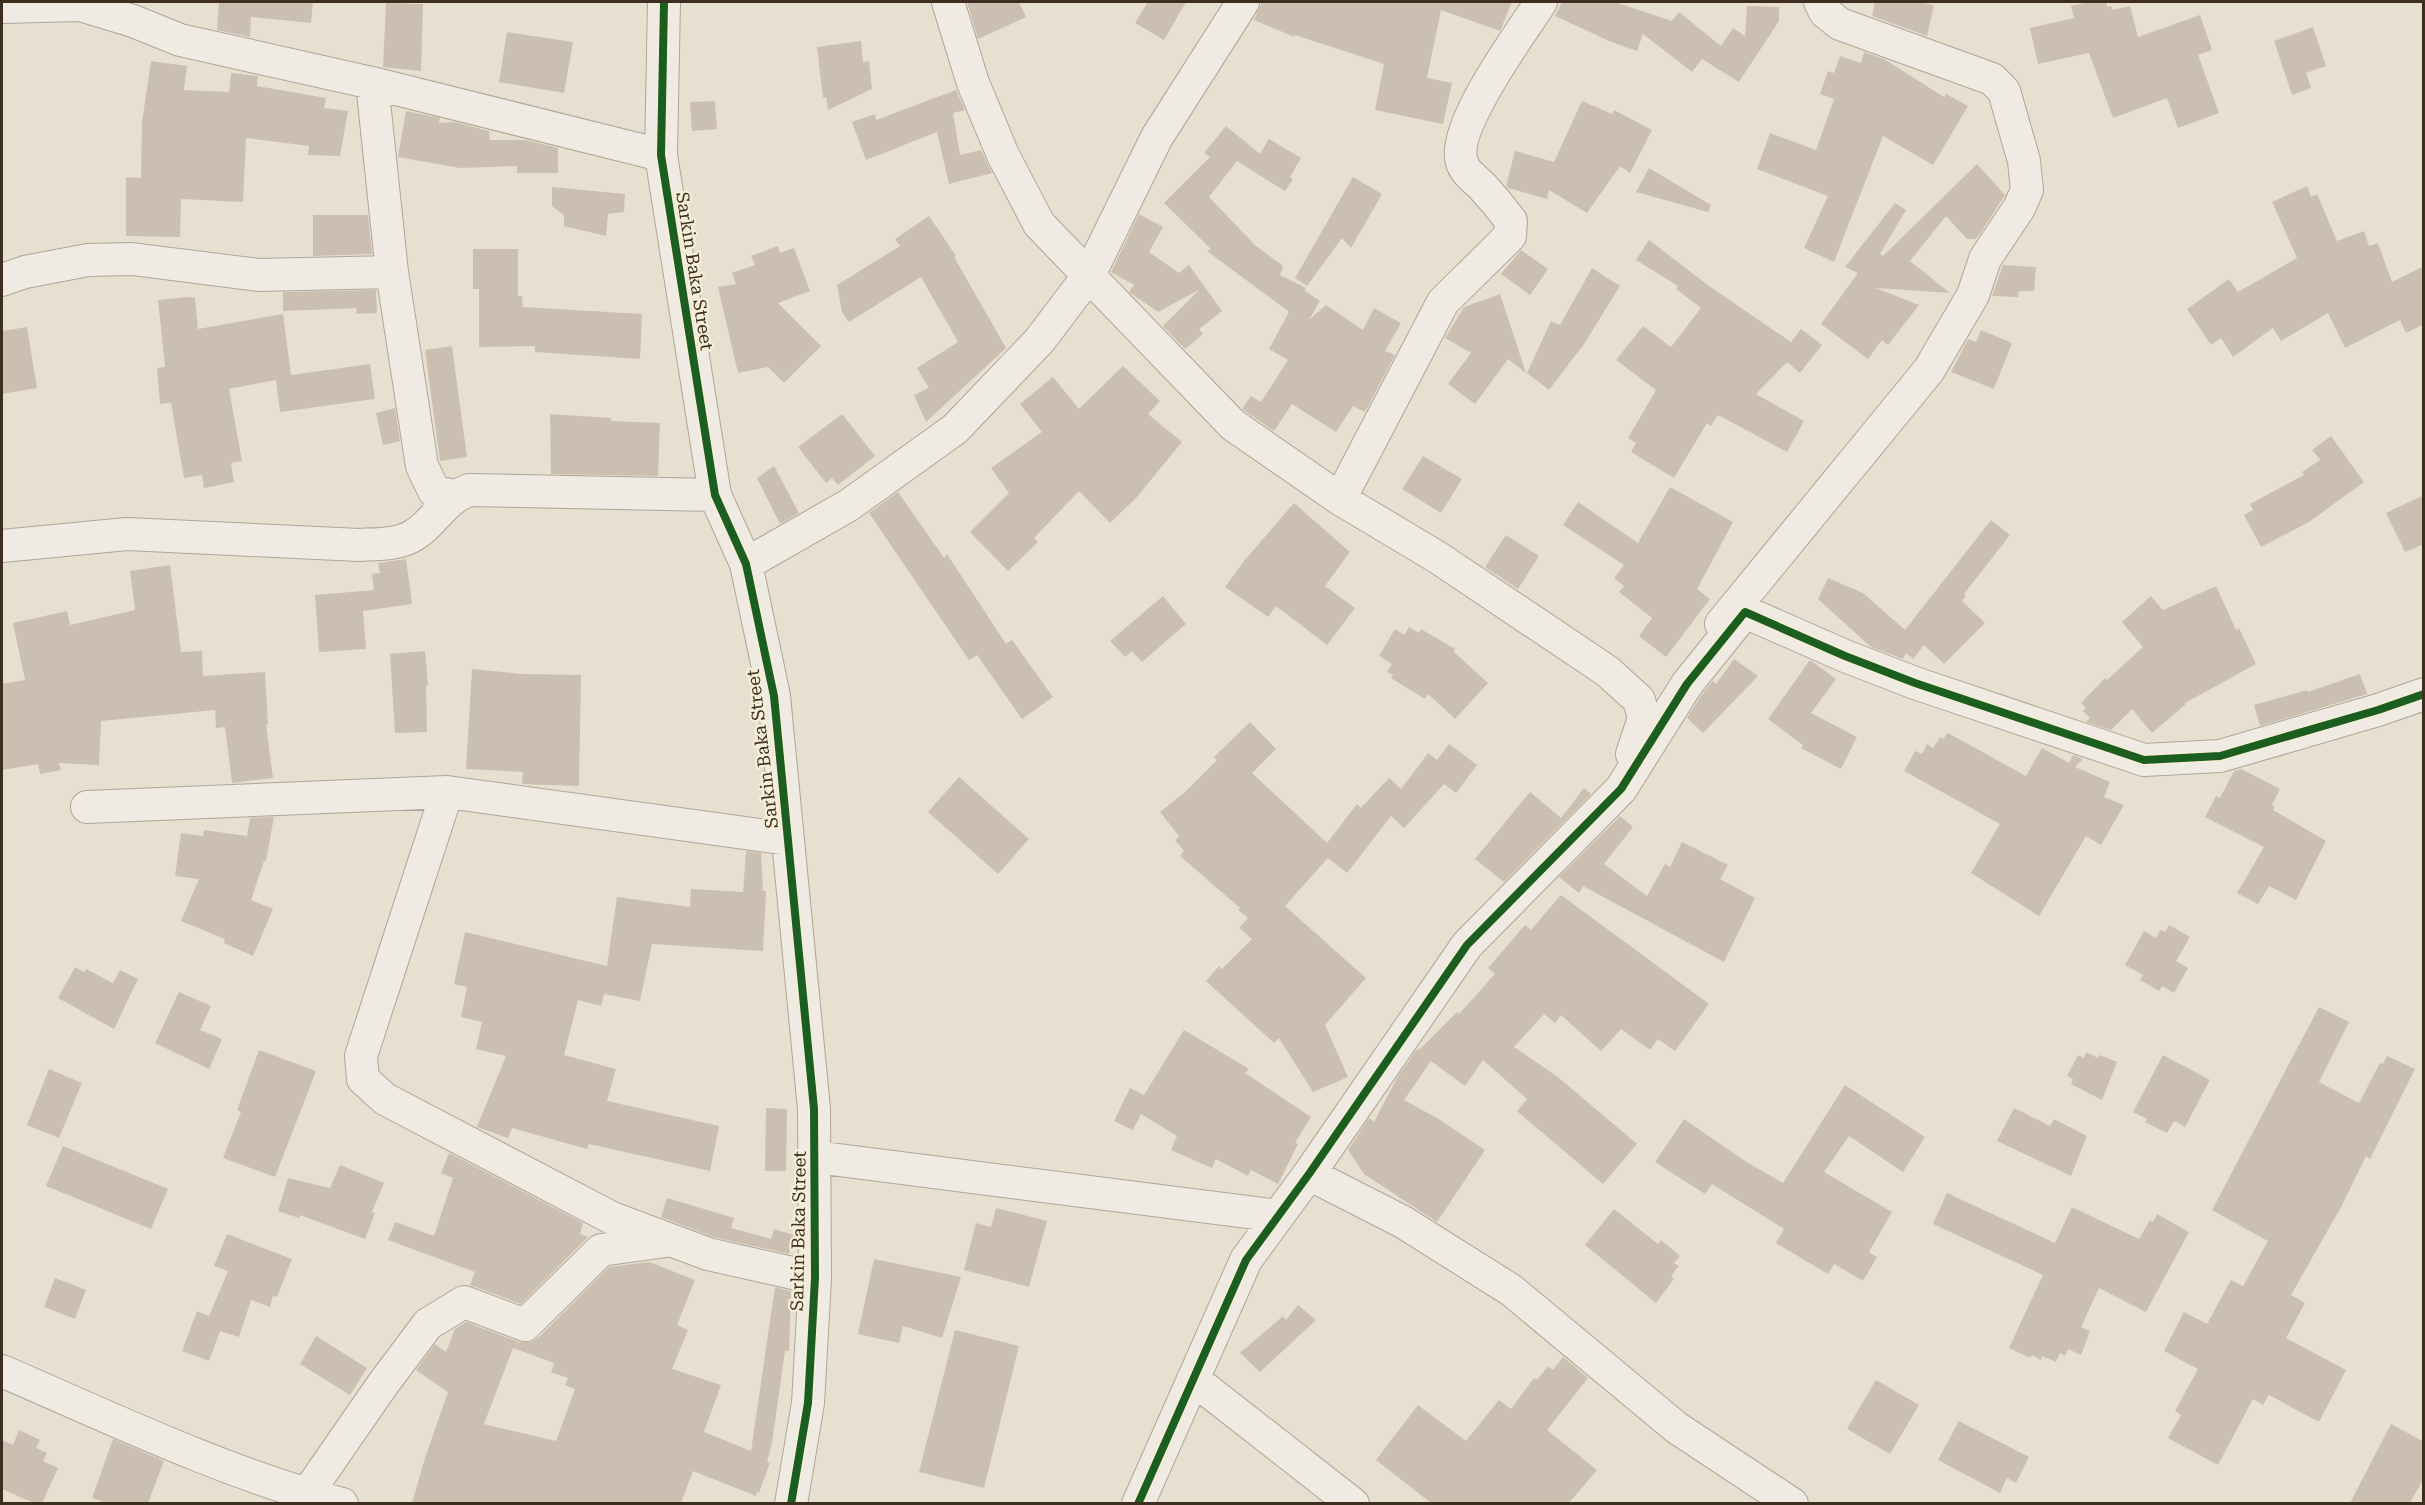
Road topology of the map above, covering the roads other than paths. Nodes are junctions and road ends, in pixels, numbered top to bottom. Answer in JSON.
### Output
{"nodes":[{"id":1,"x":664,"y":2,"type":"edge"},
{"id":2,"x":948,"y":2,"type":"edge"},
{"id":3,"x":1243,"y":2,"type":"edge"},
{"id":4,"x":1541,"y":2,"type":"edge"},
{"id":5,"x":1820,"y":2,"type":"edge"},
{"id":6,"x":2,"y":8,"type":"edge"},
{"id":7,"x":133,"y":11,"type":"edge"},
{"id":8,"x":372,"y":83,"type":"junction"},
{"id":9,"x":661,"y":155,"type":"junction"},
{"id":10,"x":392,"y":272,"type":"junction"},
{"id":11,"x":1089,"y":274,"type":"junction"},
{"id":12,"x":2,"y":280,"type":"edge"},
{"id":13,"x":715,"y":495,"type":"junction"},
{"id":14,"x":454,"y":496,"type":"junction"},
{"id":15,"x":1340,"y":499,"type":"junction"},
{"id":16,"x":2,"y":546,"type":"edge"},
{"id":17,"x":746,"y":564,"type":"junction"},
{"id":18,"x":2424,"y":694,"type":"edge"},
{"id":19,"x":1644,"y":718,"type":"junction"},
{"id":20,"x":1621,"y":789,"type":"junction"},
{"id":21,"x":447,"y":792,"type":"junction"},
{"id":22,"x":87,"y":807,"type":"dead end"},
{"id":23,"x":788,"y":839,"type":"junction"},
{"id":24,"x":814,"y":1157,"type":"junction"},
{"id":25,"x":1309,"y":1174,"type":"junction"},
{"id":26,"x":1278,"y":1216,"type":"junction"},
{"id":27,"x":670,"y":1240,"type":"junction"},
{"id":28,"x":814,"y":1278,"type":"junction"},
{"id":29,"x":2,"y":1371,"type":"edge"},
{"id":30,"x":1193,"y":1379,"type":"junction"},
{"id":31,"x":303,"y":1499,"type":"edge"},
{"id":32,"x":342,"y":1503,"type":"edge"},
{"id":33,"x":791,"y":1503,"type":"edge"},
{"id":34,"x":1138,"y":1503,"type":"edge"},
{"id":35,"x":1353,"y":1503,"type":"edge"},
{"id":36,"x":1792,"y":1503,"type":"edge"}],
"edges":[{"from":1,"to":9,"type":"street","name":"Sarkin Baka Street"},
{"from":2,"to":11,"type":"street"},
{"from":3,"to":11,"type":"street"},
{"from":4,"to":15,"type":"street"},
{"from":5,"to":19,"type":"street"},
{"from":6,"to":7,"type":"street"},
{"from":7,"to":8,"type":"street"},
{"from":8,"to":9,"type":"street"},
{"from":8,"to":10,"type":"street"},
{"from":9,"to":13,"type":"street","name":"Sarkin Baka Street"},
{"from":10,"to":12,"type":"street"},
{"from":10,"to":14,"type":"street"},
{"from":11,"to":15,"type":"street"},
{"from":11,"to":17,"type":"street"},
{"from":13,"to":14,"type":"street"},
{"from":13,"to":17,"type":"street","name":"Sarkin Baka Street"},
{"from":14,"to":16,"type":"street"},
{"from":15,"to":19,"type":"street"},
{"from":17,"to":23,"type":"street","name":"Sarkin Baka Street"},
{"from":18,"to":20,"type":"street"},
{"from":19,"to":20,"type":"street"},
{"from":20,"to":25,"type":"street"},
{"from":21,"to":22,"type":"street"},
{"from":21,"to":23,"type":"street"},
{"from":21,"to":27,"type":"street"},
{"from":23,"to":24,"type":"street","name":"Sarkin Baka Street"},
{"from":24,"to":26,"type":"street"},
{"from":24,"to":28,"type":"street","name":"Sarkin Baka Street"},
{"from":25,"to":26,"type":"street"},
{"from":25,"to":36,"type":"street"},
{"from":26,"to":30,"type":"street"},
{"from":27,"to":28,"type":"street"},
{"from":27,"to":31,"type":"street"},
{"from":28,"to":33,"type":"street","name":"Sarkin Baka Street"},
{"from":29,"to":31,"type":"street"},
{"from":30,"to":34,"type":"street"},
{"from":30,"to":35,"type":"street"},
{"from":31,"to":32,"type":"street"}]}
